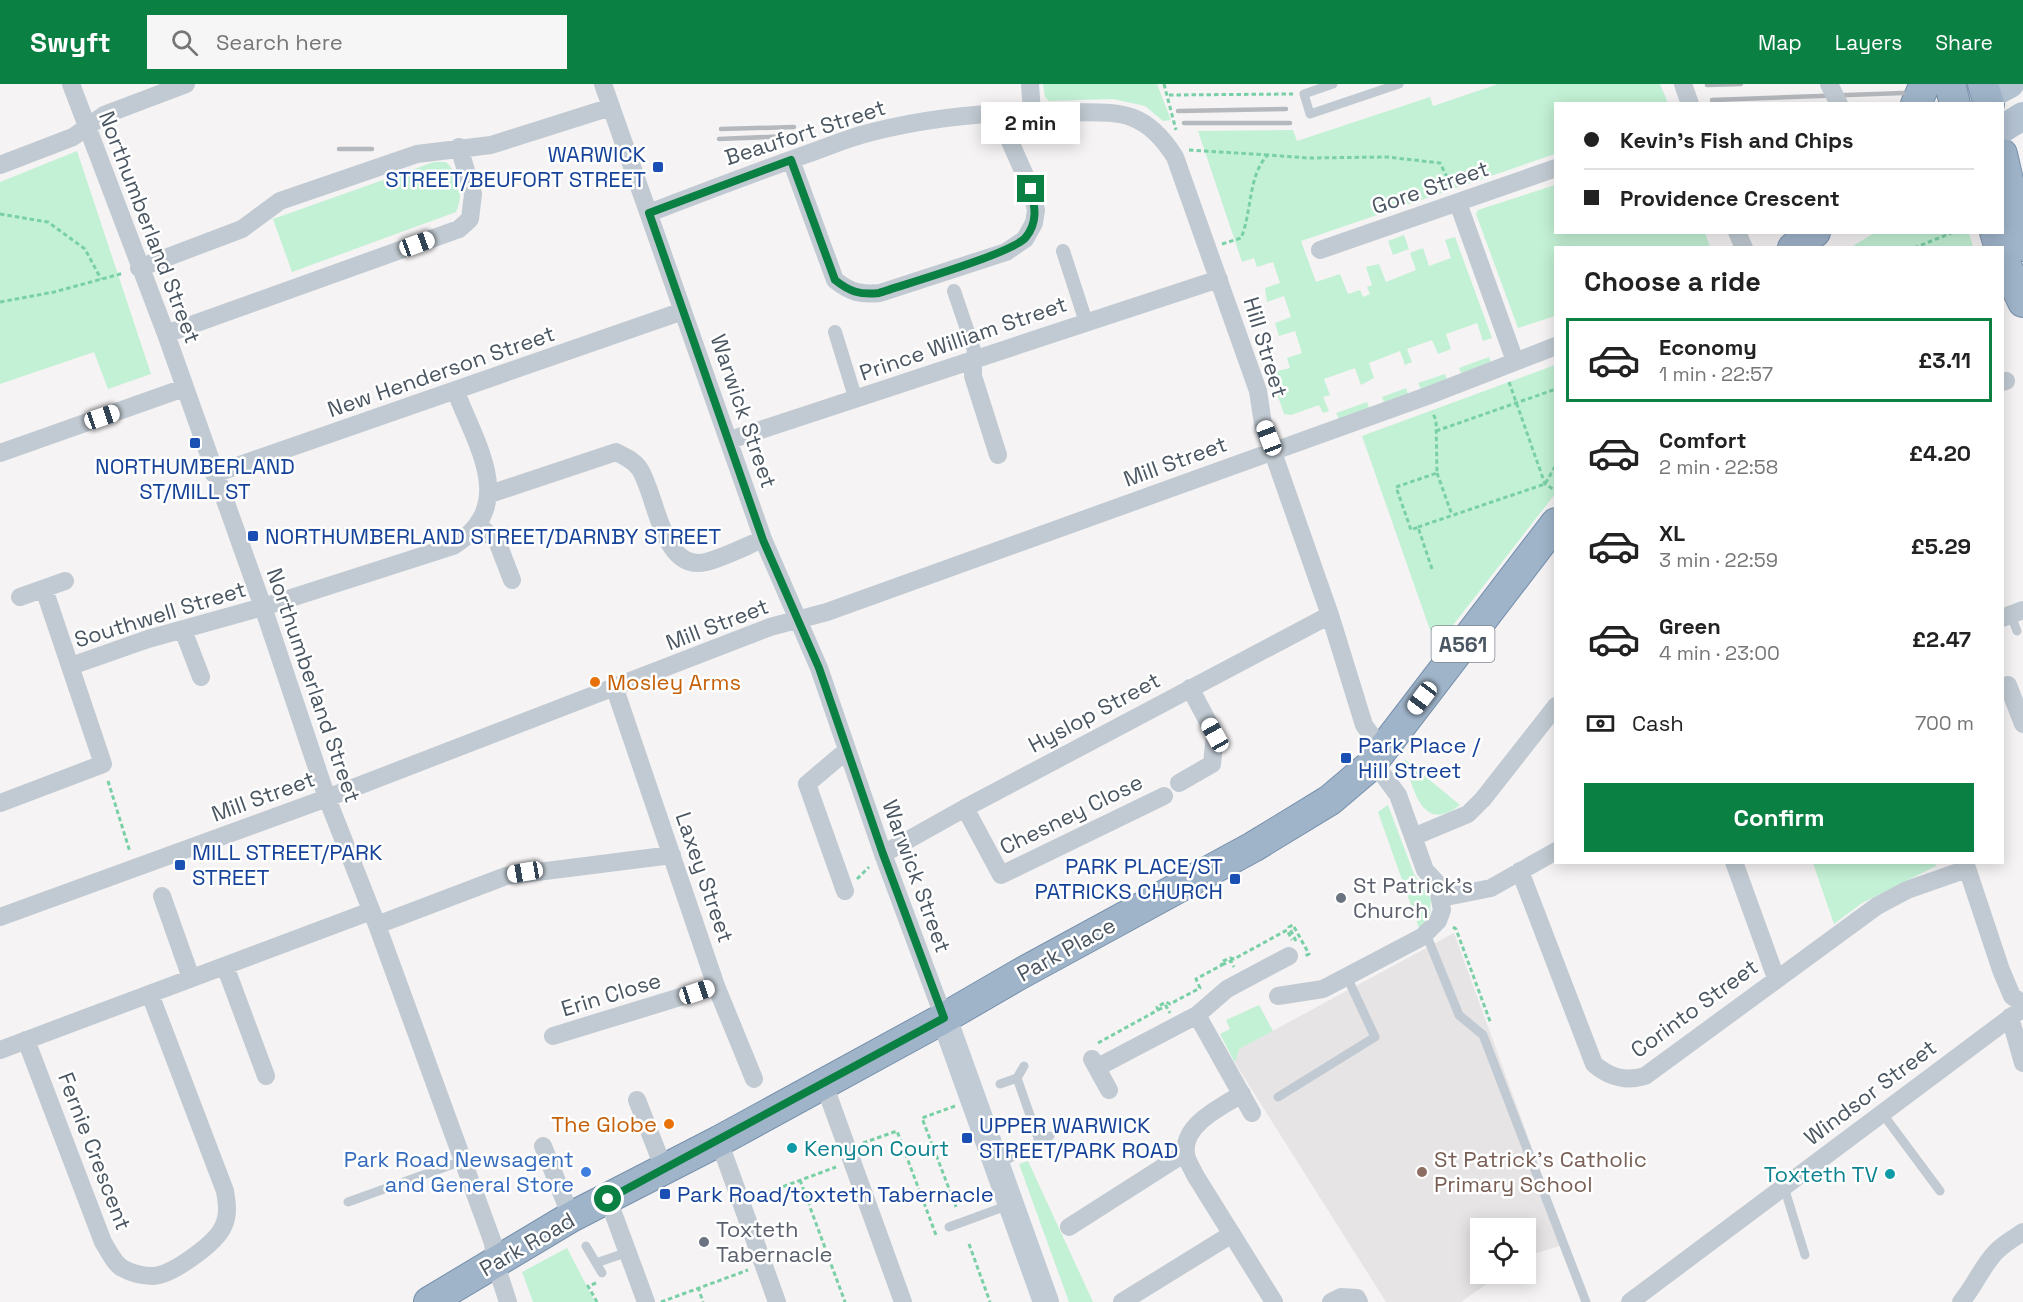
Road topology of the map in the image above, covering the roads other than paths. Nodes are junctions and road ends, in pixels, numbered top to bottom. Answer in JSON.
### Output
{"nodes":[{"id":1,"x":71,"y":84,"type":"edge"},
{"id":2,"x":186,"y":84,"type":"edge"},
{"id":3,"x":1030,"y":84,"type":"edge"},
{"id":4,"x":1333,"y":84,"type":"edge"},
{"id":5,"x":1399,"y":84,"type":"edge"},
{"id":6,"x":1683,"y":84,"type":"edge"},
{"id":7,"x":1829,"y":84,"type":"edge"},
{"id":8,"x":1925,"y":84,"type":"edge"},
{"id":9,"x":1950,"y":84,"type":"edge"},
{"id":10,"x":608,"y":85,"type":"edge"},
{"id":11,"x":1689,"y":102,"type":"edge"},
{"id":12,"x":1838,"y":102,"type":"edge"},
{"id":13,"x":1917,"y":102,"type":"edge"},
{"id":14,"x":1954,"y":102,"type":"edge"},
{"id":15,"x":611,"y":107,"type":"junction"},
{"id":16,"x":997,"y":112,"type":"junction"},
{"id":17,"x":1032,"y":112,"type":"junction"},
{"id":18,"x":1125,"y":115,"type":"joint"},
{"id":19,"x":2023,"y":116,"type":"edge"},
{"id":20,"x":87,"y":127,"type":"junction"},
{"id":21,"x":2004,"y":128,"type":"edge"},
{"id":22,"x":459,"y":147,"type":"junction"},
{"id":23,"x":791,"y":160,"type":"junction"},
{"id":24,"x":0,"y":165,"type":"edge"},
{"id":25,"x":1554,"y":169,"type":"edge"},
{"id":26,"x":2004,"y":170,"type":"edge"},
{"id":27,"x":2023,"y":175,"type":"edge"},
{"id":28,"x":1458,"y":203,"type":"junction"},
{"id":29,"x":649,"y":213,"type":"junction"},
{"id":30,"x":2012,"y":232,"type":"edge"},
{"id":31,"x":1812,"y":234,"type":"edge"},
{"id":32,"x":1796,"y":246,"type":"edge"},
{"id":33,"x":2002,"y":246,"type":"edge"},
{"id":34,"x":1320,"y":250,"type":"dead end"},
{"id":35,"x":1064,"y":251,"type":"dead end"},
{"id":36,"x":2004,"y":260,"type":"edge"},
{"id":37,"x":139,"y":268,"type":"junction"},
{"id":38,"x":1219,"y":279,"type":"junction"},
{"id":39,"x":954,"y":291,"type":"dead end"},
{"id":40,"x":2023,"y":303,"type":"edge"},
{"id":41,"x":682,"y":311,"type":"junction"},
{"id":42,"x":1086,"y":322,"type":"junction"},
{"id":43,"x":835,"y":332,"type":"dead end"},
{"id":44,"x":165,"y":334,"type":"junction"},
{"id":45,"x":1554,"y":347,"type":"edge"},
{"id":46,"x":973,"y":361,"type":"junction"},
{"id":47,"x":1509,"y":364,"type":"junction"},
{"id":48,"x":184,"y":388,"type":"junction"},
{"id":49,"x":456,"y":392,"type":"junction"},
{"id":50,"x":856,"y":400,"type":"junction"},
{"id":51,"x":730,"y":440,"type":"junction"},
{"id":52,"x":1274,"y":451,"type":"junction"},
{"id":53,"x":0,"y":453,"type":"edge"},
{"id":54,"x":998,"y":456,"type":"dead end"},
{"id":55,"x":214,"y":474,"type":"junction"},
{"id":56,"x":490,"y":494,"type":"junction"},
{"id":57,"x":478,"y":526,"type":"junction"},
{"id":58,"x":1554,"y":526,"type":"edge"},
{"id":59,"x":763,"y":540,"type":"junction"},
{"id":60,"x":512,"y":580,"type":"dead end"},
{"id":61,"x":65,"y":581,"type":"dead end"},
{"id":62,"x":44,"y":589,"type":"junction"},
{"id":63,"x":20,"y":597,"type":"dead end"},
{"id":64,"x":263,"y":607,"type":"junction"},
{"id":65,"x":1330,"y":615,"type":"junction"},
{"id":66,"x":800,"y":620,"type":"junction"},
{"id":67,"x":183,"y":630,"type":"junction"},
{"id":68,"x":71,"y":666,"type":"junction"},
{"id":69,"x":201,"y":678,"type":"dead end"},
{"id":70,"x":2008,"y":685,"type":"dead end"},
{"id":71,"x":1190,"y":688,"type":"junction"},
{"id":72,"x":615,"y":689,"type":"junction"},
{"id":73,"x":1554,"y":709,"type":"edge"},
{"id":74,"x":2022,"y":721,"type":"edge"},
{"id":75,"x":846,"y":751,"type":"junction"},
{"id":76,"x":1376,"y":758,"type":"junction"},
{"id":77,"x":1179,"y":783,"type":"dead end"},
{"id":78,"x":1164,"y":796,"type":"dead end"},
{"id":79,"x":327,"y":798,"type":"junction"},
{"id":80,"x":0,"y":803,"type":"edge"},
{"id":81,"x":965,"y":808,"type":"junction"},
{"id":82,"x":1413,"y":837,"type":"junction"},
{"id":83,"x":1554,"y":852,"type":"edge"},
{"id":84,"x":883,"y":854,"type":"junction"},
{"id":85,"x":672,"y":855,"type":"junction"},
{"id":86,"x":1735,"y":864,"type":"edge"},
{"id":87,"x":1966,"y":866,"type":"edge"},
{"id":88,"x":1520,"y":871,"type":"junction"},
{"id":89,"x":845,"y":891,"type":"road end"},
{"id":90,"x":162,"y":896,"type":"dead end"},
{"id":91,"x":1441,"y":898,"type":"junction"},
{"id":92,"x":0,"y":917,"type":"edge"},
{"id":93,"x":374,"y":918,"type":"junction"},
{"id":94,"x":1426,"y":934,"type":"junction"},
{"id":95,"x":1289,"y":956,"type":"dead end"},
{"id":96,"x":225,"y":966,"type":"junction"},
{"id":97,"x":1347,"y":977,"type":"junction"},
{"id":98,"x":191,"y":978,"type":"junction"},
{"id":99,"x":1776,"y":978,"type":"junction"},
{"id":100,"x":716,"y":986,"type":"junction"},
{"id":101,"x":150,"y":994,"type":"junction"},
{"id":102,"x":1278,"y":996,"type":"dead end"},
{"id":103,"x":2019,"y":1010,"type":"edge"},
{"id":104,"x":1197,"y":1015,"type":"junction"},
{"id":105,"x":944,"y":1018,"type":"junction"},
{"id":106,"x":553,"y":1036,"type":"dead end"},
{"id":107,"x":26,"y":1040,"type":"junction"},
{"id":108,"x":0,"y":1050,"type":"edge"},
{"id":109,"x":2023,"y":1063,"type":"edge"},
{"id":110,"x":1024,"y":1066,"type":"dead end"},
{"id":111,"x":266,"y":1076,"type":"dead end"},
{"id":112,"x":1017,"y":1078,"type":"junction"},
{"id":113,"x":753,"y":1079,"type":"dead end"},
{"id":114,"x":824,"y":1084,"type":"junction"},
{"id":115,"x":1000,"y":1084,"type":"dead end"},
{"id":116,"x":1109,"y":1090,"type":"dead end"},
{"id":117,"x":1242,"y":1094,"type":"junction"},
{"id":118,"x":1278,"y":1097,"type":"dead end"},
{"id":119,"x":637,"y":1100,"type":"dead end"},
{"id":120,"x":1252,"y":1113,"type":"dead end"},
{"id":121,"x":1882,"y":1113,"type":"junction"},
{"id":122,"x":1050,"y":1136,"type":"dead end"},
{"id":123,"x":719,"y":1141,"type":"junction"},
{"id":124,"x":1039,"y":1141,"type":"junction"},
{"id":125,"x":543,"y":1146,"type":"dead end"},
{"id":126,"x":1185,"y":1153,"type":"junction"},
{"id":127,"x":462,"y":1161,"type":"junction"},
{"id":128,"x":996,"y":1165,"type":"junction"},
{"id":129,"x":664,"y":1169,"type":"junction"},
{"id":130,"x":1784,"y":1187,"type":"junction"},
{"id":131,"x":1940,"y":1191,"type":"dead end"},
{"id":132,"x":608,"y":1199,"type":"junction"},
{"id":133,"x":348,"y":1202,"type":"dead end"},
{"id":134,"x":1011,"y":1204,"type":"junction"},
{"id":135,"x":571,"y":1217,"type":"junction"},
{"id":136,"x":949,"y":1227,"type":"dead end"},
{"id":137,"x":1069,"y":1227,"type":"dead end"},
{"id":138,"x":2023,"y":1232,"type":"edge"},
{"id":139,"x":1232,"y":1234,"type":"junction"},
{"id":140,"x":586,"y":1246,"type":"dead end"},
{"id":141,"x":628,"y":1252,"type":"junction"},
{"id":142,"x":1804,"y":1254,"type":"dead end"},
{"id":143,"x":495,"y":1262,"type":"junction"},
{"id":144,"x":596,"y":1263,"type":"junction"},
{"id":145,"x":602,"y":1273,"type":"dead end"},
{"id":146,"x":429,"y":1302,"type":"edge"},
{"id":147,"x":508,"y":1302,"type":"edge"},
{"id":148,"x":646,"y":1302,"type":"edge"},
{"id":149,"x":777,"y":1302,"type":"edge"},
{"id":150,"x":903,"y":1302,"type":"edge"},
{"id":151,"x":1046,"y":1302,"type":"edge"},
{"id":152,"x":1122,"y":1302,"type":"edge"},
{"id":153,"x":1274,"y":1302,"type":"edge"},
{"id":154,"x":1331,"y":1302,"type":"edge"},
{"id":155,"x":1359,"y":1302,"type":"edge"},
{"id":156,"x":1586,"y":1302,"type":"edge"},
{"id":157,"x":1630,"y":1302,"type":"edge"},
{"id":158,"x":1961,"y":1302,"type":"edge"}],
"edges":[{"from":1,"to":20,"type":"street","name":"Northumberland Street"},
{"from":2,"to":20,"type":"street"},
{"from":3,"to":17,"type":"street"},
{"from":4,"to":5,"type":"lane"},
{"from":6,"to":11,"type":"street"},
{"from":7,"to":12,"type":"street","bridge":true},
{"from":8,"to":13,"type":"highway"},
{"from":9,"to":14,"type":"highway"},
{"from":10,"to":15,"type":"street","name":"Warwick Street"},
{"from":15,"to":22,"type":"street"},
{"from":15,"to":29,"type":"street","name":"Warwick Street"},
{"from":16,"to":17,"type":"street","name":"Beaufort Street"},
{"from":16,"to":23,"type":"street","name":"Beaufort Street"},
{"from":16,"to":23,"type":"street"},
{"from":17,"to":18,"type":"street","name":"Beaufort Street"},
{"from":18,"to":38,"type":"street","name":"Hill Street"},
{"from":19,"to":21,"type":"main road"},
{"from":20,"to":24,"type":"street"},
{"from":20,"to":37,"type":"street","name":"Northumberland Street"},
{"from":22,"to":37,"type":"street"},
{"from":22,"to":44,"type":"street"},
{"from":23,"to":29,"type":"street","name":"Beaufort Street"},
{"from":25,"to":28,"type":"street","name":"Gore Street"},
{"from":26,"to":30,"type":"highway"},
{"from":27,"to":30,"type":"main road"},
{"from":28,"to":34,"type":"street","name":"Gore Street"},
{"from":28,"to":47,"type":"street"},
{"from":29,"to":41,"type":"street","name":"Warwick Street"},
{"from":30,"to":33,"type":"highway"},
{"from":31,"to":32,"type":"highway"},
{"from":35,"to":42,"type":"street","name":"Prince William Street"},
{"from":36,"to":40,"type":"highway"},
{"from":37,"to":44,"type":"street","name":"Northumberland Street"},
{"from":38,"to":42,"type":"street","name":"Prince William Street"},
{"from":38,"to":52,"type":"street","name":"Hill Street"},
{"from":39,"to":46,"type":"street"},
{"from":41,"to":49,"type":"street","name":"New Henderson Street"},
{"from":41,"to":51,"type":"street","name":"Warwick Street"},
{"from":42,"to":46,"type":"street","name":"Prince William Street"},
{"from":43,"to":50,"type":"street","name":"Prince William Street"},
{"from":44,"to":48,"type":"street","name":"Northumberland Street"},
{"from":45,"to":47,"type":"street","name":"Mill Street"},
{"from":46,"to":50,"type":"street","name":"Prince William Street"},
{"from":46,"to":54,"type":"street"},
{"from":47,"to":52,"type":"street","name":"Mill Street"},
{"from":48,"to":53,"type":"street"},
{"from":48,"to":55,"type":"street","name":"Northumberland Street"},
{"from":49,"to":55,"type":"street","name":"New Henderson Street"},
{"from":49,"to":56,"type":"street"},
{"from":50,"to":51,"type":"street","name":"Prince William Street"},
{"from":51,"to":59,"type":"street","name":"Warwick Street"},
{"from":52,"to":65,"type":"street","name":"Hill Street"},
{"from":52,"to":66,"type":"street","name":"Mill Street"},
{"from":55,"to":64,"type":"street","name":"Northumberland Street"},
{"from":56,"to":57,"type":"street"},
{"from":56,"to":59,"type":"street"},
{"from":57,"to":60,"type":"street"},
{"from":57,"to":64,"type":"street","name":"Southwell Street"},
{"from":58,"to":76,"type":"highway","number":"A561"},
{"from":59,"to":66,"type":"street","name":"Warwick Street"},
{"from":61,"to":62,"type":"street"},
{"from":62,"to":63,"type":"street"},
{"from":62,"to":68,"type":"street"},
{"from":64,"to":67,"type":"street","name":"Southwell Street"},
{"from":64,"to":79,"type":"street","name":"Northumberland Street"},
{"from":65,"to":71,"type":"street","name":"Hyslop Street"},
{"from":65,"to":76,"type":"street","name":"Hill Street"},
{"from":66,"to":72,"type":"street","name":"Mill Street"},
{"from":66,"to":75,"type":"street","name":"Warwick Street"},
{"from":67,"to":68,"type":"street","name":"Southwell Street"},
{"from":67,"to":69,"type":"street"},
{"from":68,"to":80,"type":"street"},
{"from":70,"to":74,"type":"street"},
{"from":71,"to":77,"type":"street"},
{"from":71,"to":81,"type":"street","name":"Hyslop Street"},
{"from":72,"to":79,"type":"street","name":"Mill Street"},
{"from":72,"to":85,"type":"street","name":"Laxey Street"},
{"from":73,"to":82,"type":"street"},
{"from":75,"to":84,"type":"street","name":"Warwick Street"},
{"from":75,"to":89,"type":"street"},
{"from":76,"to":82,"type":"street","name":"Hill Street"},
{"from":76,"to":105,"type":"highway","name":"Park Place","number":"A561"},
{"from":78,"to":81,"type":"street","name":"Chesney Close"},
{"from":79,"to":92,"type":"street","name":"Mill Street"},
{"from":79,"to":93,"type":"street","name":"Northumberland Street"},
{"from":81,"to":84,"type":"street","name":"Hyslop Street"},
{"from":82,"to":91,"type":"street","name":"Hill Street"},
{"from":83,"to":88,"type":"street"},
{"from":84,"to":105,"type":"street","name":"Warwick Street"},
{"from":85,"to":93,"type":"street"},
{"from":85,"to":100,"type":"street","name":"Laxey Street"},
{"from":86,"to":99,"type":"street"},
{"from":87,"to":99,"type":"street","name":"Corinto Street"},
{"from":87,"to":103,"type":"street"},
{"from":88,"to":91,"type":"street"},
{"from":88,"to":99,"type":"street","name":"Corinto Street"},
{"from":90,"to":98,"type":"street"},
{"from":91,"to":94,"type":"street"},
{"from":93,"to":96,"type":"street"},
{"from":93,"to":127,"type":"street","name":"Northumberland Street"},
{"from":94,"to":97,"type":"street"},
{"from":94,"to":156,"type":"lane"},
{"from":95,"to":104,"type":"street"},
{"from":96,"to":98,"type":"street"},
{"from":96,"to":111,"type":"street"},
{"from":97,"to":102,"type":"street"},
{"from":97,"to":118,"type":"lane"},
{"from":98,"to":101,"type":"street"},
{"from":100,"to":106,"type":"street","name":"Erin Close"},
{"from":100,"to":113,"type":"street","name":"Laxey Street"},
{"from":101,"to":107,"type":"street"},
{"from":101,"to":107,"type":"street","name":"Fernie Crescent"},
{"from":103,"to":109,"type":"street"},
{"from":103,"to":121,"type":"street","name":"Windsor Street"},
{"from":104,"to":116,"type":"street"},
{"from":104,"to":117,"type":"street"},
{"from":105,"to":114,"type":"highway","name":"Park Road","number":"A561"},
{"from":105,"to":128,"type":"main road"},
{"from":107,"to":108,"type":"street"},
{"from":110,"to":112,"type":"lane"},
{"from":112,"to":115,"type":"lane"},
{"from":112,"to":124,"type":"lane"},
{"from":114,"to":123,"type":"highway","name":"Park Road","number":"A561"},
{"from":114,"to":150,"type":"street"},
{"from":117,"to":120,"type":"street"},
{"from":117,"to":126,"type":"street"},
{"from":119,"to":129,"type":"street"},
{"from":121,"to":130,"type":"street","name":"Windsor Street"},
{"from":121,"to":131,"type":"lane"},
{"from":122,"to":124,"type":"lane"},
{"from":123,"to":129,"type":"highway","name":"Park Road","number":"A561"},
{"from":123,"to":149,"type":"street"},
{"from":124,"to":128,"type":"lane"},
{"from":125,"to":135,"type":"street"},
{"from":126,"to":137,"type":"street"},
{"from":126,"to":139,"type":"street"},
{"from":127,"to":133,"type":"lane"},
{"from":127,"to":143,"type":"street","name":"Northumberland Street"},
{"from":128,"to":134,"type":"main road"},
{"from":129,"to":132,"type":"highway","name":"Park Road","number":"A561"},
{"from":130,"to":142,"type":"lane"},
{"from":130,"to":157,"type":"street","name":"Windsor Street"},
{"from":132,"to":135,"type":"highway","name":"Park Road","number":"A561"},
{"from":132,"to":141,"type":"street"},
{"from":134,"to":136,"type":"lane"},
{"from":134,"to":151,"type":"main road"},
{"from":135,"to":143,"type":"highway","name":"Park Road","number":"A561"},
{"from":138,"to":158,"type":"street"},
{"from":139,"to":152,"type":"street"},
{"from":139,"to":153,"type":"street"},
{"from":140,"to":144,"type":"lane"},
{"from":141,"to":144,"type":"lane"},
{"from":141,"to":148,"type":"street"},
{"from":143,"to":146,"type":"highway","name":"Park Road","number":"A561"},
{"from":143,"to":147,"type":"street","name":"Northumberland Street"},
{"from":144,"to":145,"type":"lane"},
{"from":154,"to":155,"type":"street"}]}
